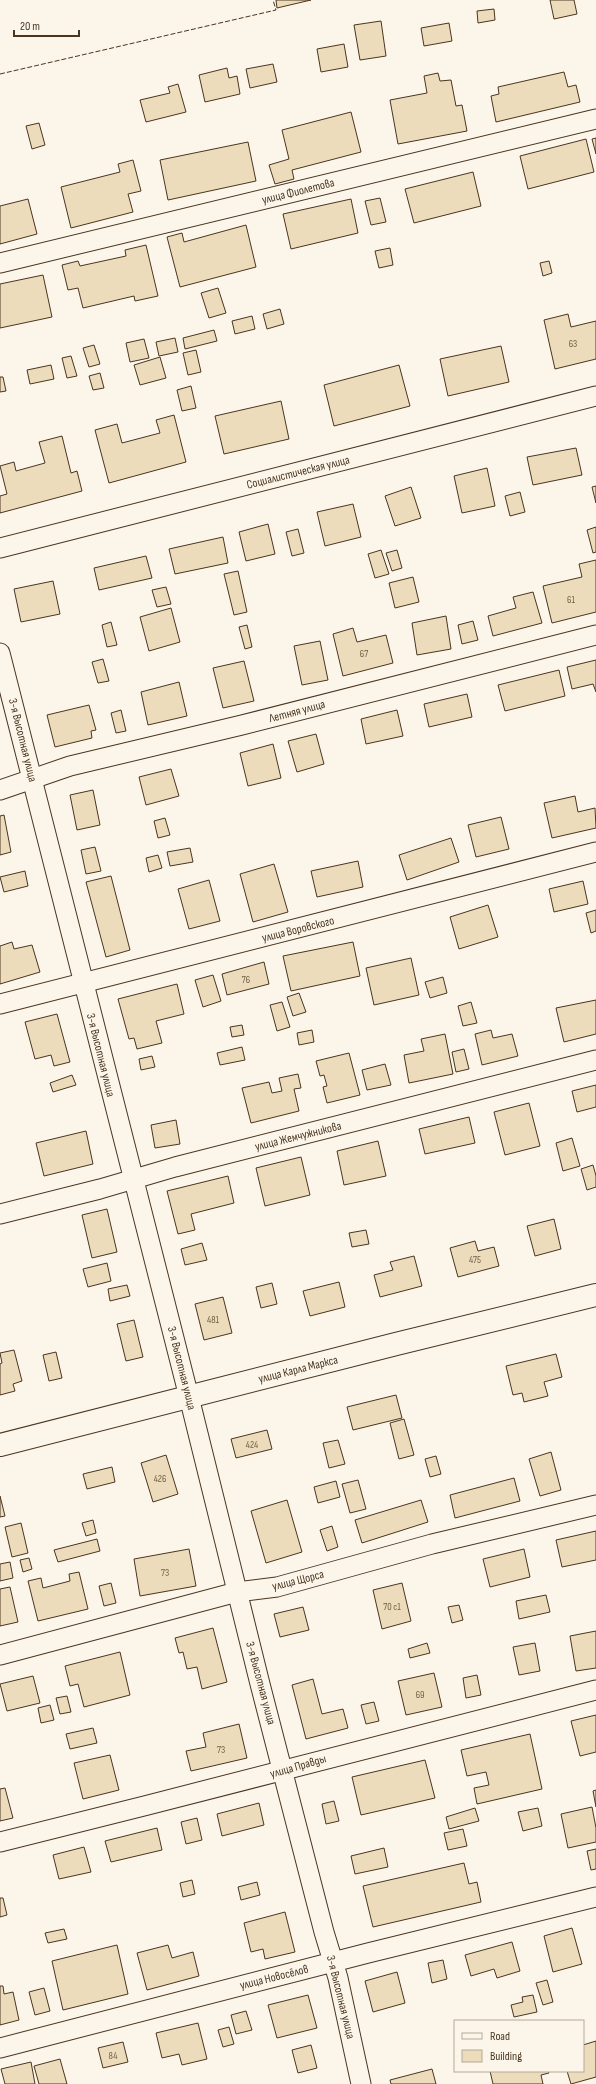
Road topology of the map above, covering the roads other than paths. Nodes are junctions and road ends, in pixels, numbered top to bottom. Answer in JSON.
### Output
{"nodes":[{"id":1,"x":596,"y":119,"type":"edge"},
{"id":2,"x":0,"y":263,"type":"edge"},
{"id":3,"x":596,"y":396,"type":"edge"},
{"id":4,"x":0,"y":548,"type":"edge"},
{"id":5,"x":596,"y":635,"type":"edge"},
{"id":6,"x":0,"y":653,"type":"edge"},
{"id":7,"x":33,"y":780,"type":"junction"},
{"id":8,"x":0,"y":790,"type":"edge"},
{"id":9,"x":596,"y":852,"type":"edge"},
{"id":10,"x":83,"y":983,"type":"junction"},
{"id":11,"x":0,"y":1004,"type":"edge"},
{"id":12,"x":596,"y":1060,"type":"edge"},
{"id":13,"x":134,"y":1179,"type":"junction"},
{"id":14,"x":0,"y":1214,"type":"edge"},
{"id":15,"x":596,"y":1295,"type":"edge"},
{"id":16,"x":190,"y":1397,"type":"junction"},
{"id":17,"x":0,"y":1445,"type":"edge"},
{"id":18,"x":596,"y":1505,"type":"edge"},
{"id":19,"x":237,"y":1592,"type":"junction"},
{"id":20,"x":0,"y":1655,"type":"edge"},
{"id":21,"x":596,"y":1690,"type":"edge"},
{"id":22,"x":283,"y":1770,"type":"junction"},
{"id":23,"x":0,"y":1842,"type":"edge"},
{"id":24,"x":596,"y":1897,"type":"edge"},
{"id":25,"x":333,"y":1962,"type":"junction"},
{"id":26,"x":0,"y":2048,"type":"edge"},
{"id":27,"x":361,"y":2084,"type":"edge"}],
"edges":[{"from":1,"to":2,"type":"street","name":"улица Фиолетова"},
{"from":3,"to":4,"type":"street","name":"Социалистическая улица"},
{"from":5,"to":7,"type":"street","name":"Летняя улица"},
{"from":6,"to":7,"type":"street","name":"3-я Высотная улица"},
{"from":7,"to":8,"type":"street","name":"Летняя улица"},
{"from":7,"to":10,"type":"street","name":"3-я Высотная улица"},
{"from":9,"to":10,"type":"street","name":"улица Воровского"},
{"from":10,"to":11,"type":"street","name":"улица Воровского"},
{"from":10,"to":13,"type":"street","name":"3-я Высотная улица"},
{"from":12,"to":13,"type":"street","name":"улица Жемчужникова"},
{"from":13,"to":14,"type":"street","name":"улица Жемчужникова"},
{"from":13,"to":16,"type":"street","name":"3-я Высотная улица"},
{"from":15,"to":16,"type":"main road","name":"улица Карла Маркса"},
{"from":16,"to":17,"type":"main road","name":"улица Карла Маркса"},
{"from":16,"to":19,"type":"street","name":"3-я Высотная улица"},
{"from":18,"to":19,"type":"street","name":"улица Щорса"},
{"from":19,"to":20,"type":"street","name":"улица Щорса"},
{"from":19,"to":22,"type":"street","name":"3-я Высотная улица"},
{"from":21,"to":22,"type":"street","name":"улица Правды"},
{"from":22,"to":23,"type":"street","name":"улица Правды"},
{"from":22,"to":25,"type":"street","name":"3-я Высотная улица"},
{"from":24,"to":25,"type":"street","name":"улица Новосёлов"},
{"from":25,"to":26,"type":"street","name":"улица Новосёлов"},
{"from":25,"to":27,"type":"street","name":"3-я Высотная улица"}]}
